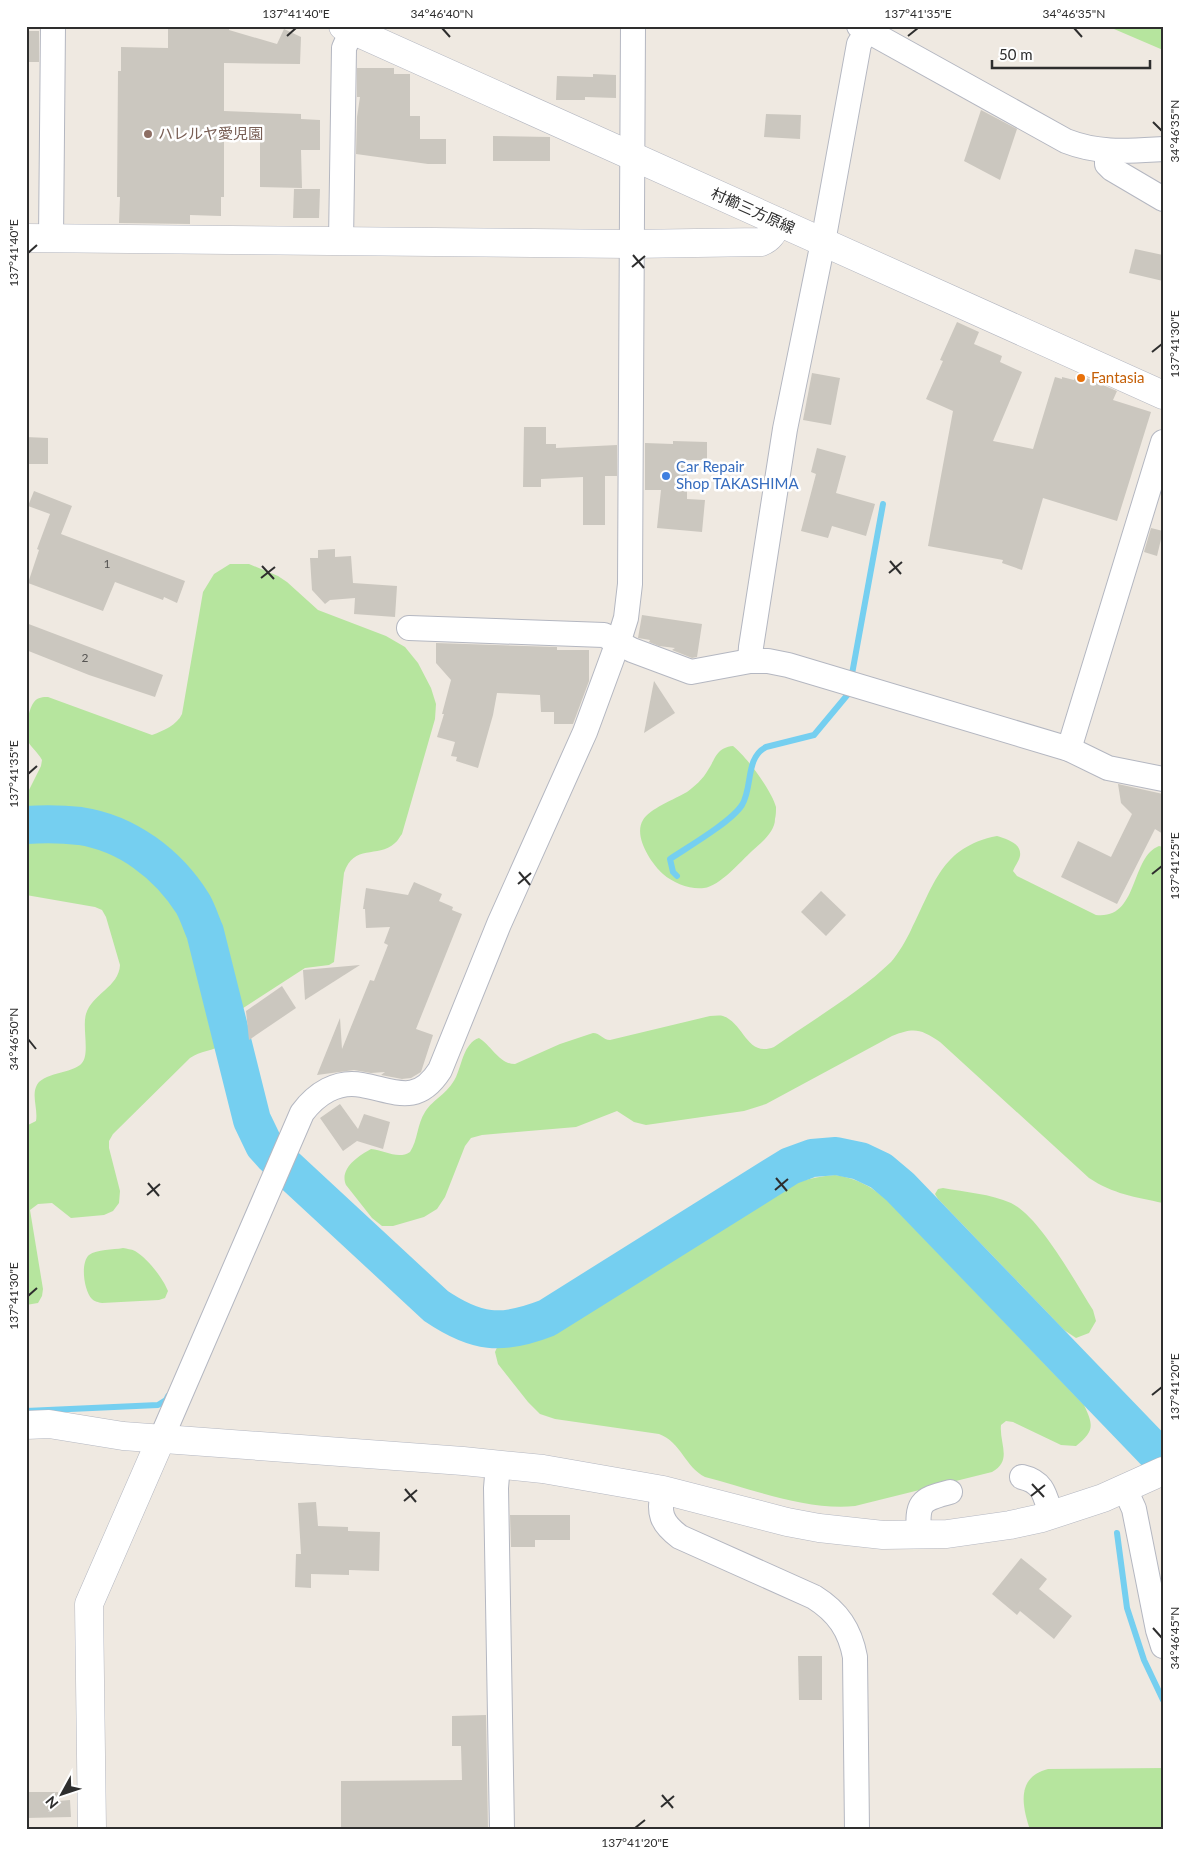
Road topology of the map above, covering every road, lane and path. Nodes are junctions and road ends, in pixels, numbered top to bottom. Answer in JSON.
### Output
{"nodes":[{"id":1,"x":53,"y":26,"type":"edge"},
{"id":2,"x":633,"y":26,"type":"edge"},
{"id":3,"x":347,"y":28,"type":"edge"},
{"id":4,"x":863,"y":28,"type":"edge"},
{"id":5,"x":1163,"y":149,"type":"edge"},
{"id":6,"x":1106,"y":151,"type":"junction"},
{"id":7,"x":632,"y":157,"type":"junction"},
{"id":8,"x":1163,"y":199,"type":"edge"},
{"id":9,"x":778,"y":222,"type":"junction"},
{"id":10,"x":39,"y":238,"type":"edge"},
{"id":11,"x":341,"y":241,"type":"junction"},
{"id":12,"x":823,"y":242,"type":"junction"},
{"id":13,"x":632,"y":244,"type":"junction"},
{"id":14,"x":1163,"y":395,"type":"edge"},
{"id":15,"x":1163,"y":442,"type":"edge"},
{"id":16,"x":409,"y":628,"type":"dead end"},
{"id":17,"x":618,"y":642,"type":"junction"},
{"id":18,"x":750,"y":661,"type":"junction"},
{"id":19,"x":1068,"y":750,"type":"junction"},
{"id":20,"x":1163,"y":779,"type":"edge"},
{"id":21,"x":26,"y":1425,"type":"edge"},
{"id":22,"x":162,"y":1439,"type":"junction"},
{"id":23,"x":498,"y":1464,"type":"junction"},
{"id":24,"x":1157,"y":1474,"type":"edge"},
{"id":25,"x":1022,"y":1476,"type":"dead end"},
{"id":26,"x":1125,"y":1489,"type":"junction"},
{"id":27,"x":663,"y":1490,"type":"junction"},
{"id":28,"x":950,"y":1492,"type":"dead end"},
{"id":29,"x":1052,"y":1515,"type":"junction"},
{"id":30,"x":919,"y":1535,"type":"junction"},
{"id":31,"x":1163,"y":1646,"type":"edge"},
{"id":32,"x":92,"y":1830,"type":"edge"},
{"id":33,"x":502,"y":1830,"type":"edge"},
{"id":34,"x":857,"y":1830,"type":"edge"}],
"edges":[{"from":1,"to":10,"type":"street"},
{"from":2,"to":7,"type":"street"},
{"from":3,"to":7,"type":"street","name":"村櫛三方原線"},
{"from":3,"to":11,"type":"street"},
{"from":4,"to":6,"type":"street"},
{"from":4,"to":12,"type":"street"},
{"from":5,"to":6,"type":"street"},
{"from":6,"to":8,"type":"street"},
{"from":7,"to":9,"type":"street","name":"村櫛三方原線"},
{"from":7,"to":13,"type":"street"},
{"from":9,"to":12,"type":"street","name":"村櫛三方原線"},
{"from":9,"to":13,"type":"street"},
{"from":10,"to":11,"type":"street"},
{"from":11,"to":13,"type":"street"},
{"from":12,"to":14,"type":"street","name":"村櫛三方原線"},
{"from":12,"to":18,"type":"street"},
{"from":13,"to":17,"type":"street"},
{"from":15,"to":19,"type":"street"},
{"from":16,"to":17,"type":"street"},
{"from":17,"to":18,"type":"street"},
{"from":17,"to":22,"type":"street"},
{"from":18,"to":19,"type":"street"},
{"from":19,"to":20,"type":"street"},
{"from":21,"to":22,"type":"street"},
{"from":22,"to":23,"type":"street"},
{"from":22,"to":32,"type":"street"},
{"from":23,"to":27,"type":"street"},
{"from":23,"to":33,"type":"street"},
{"from":24,"to":26,"type":"street"},
{"from":25,"to":29,"type":"street"},
{"from":26,"to":29,"type":"street"},
{"from":26,"to":31,"type":"street"},
{"from":27,"to":30,"type":"street"},
{"from":27,"to":34,"type":"street"},
{"from":28,"to":30,"type":"street"},
{"from":29,"to":30,"type":"street"}]}
